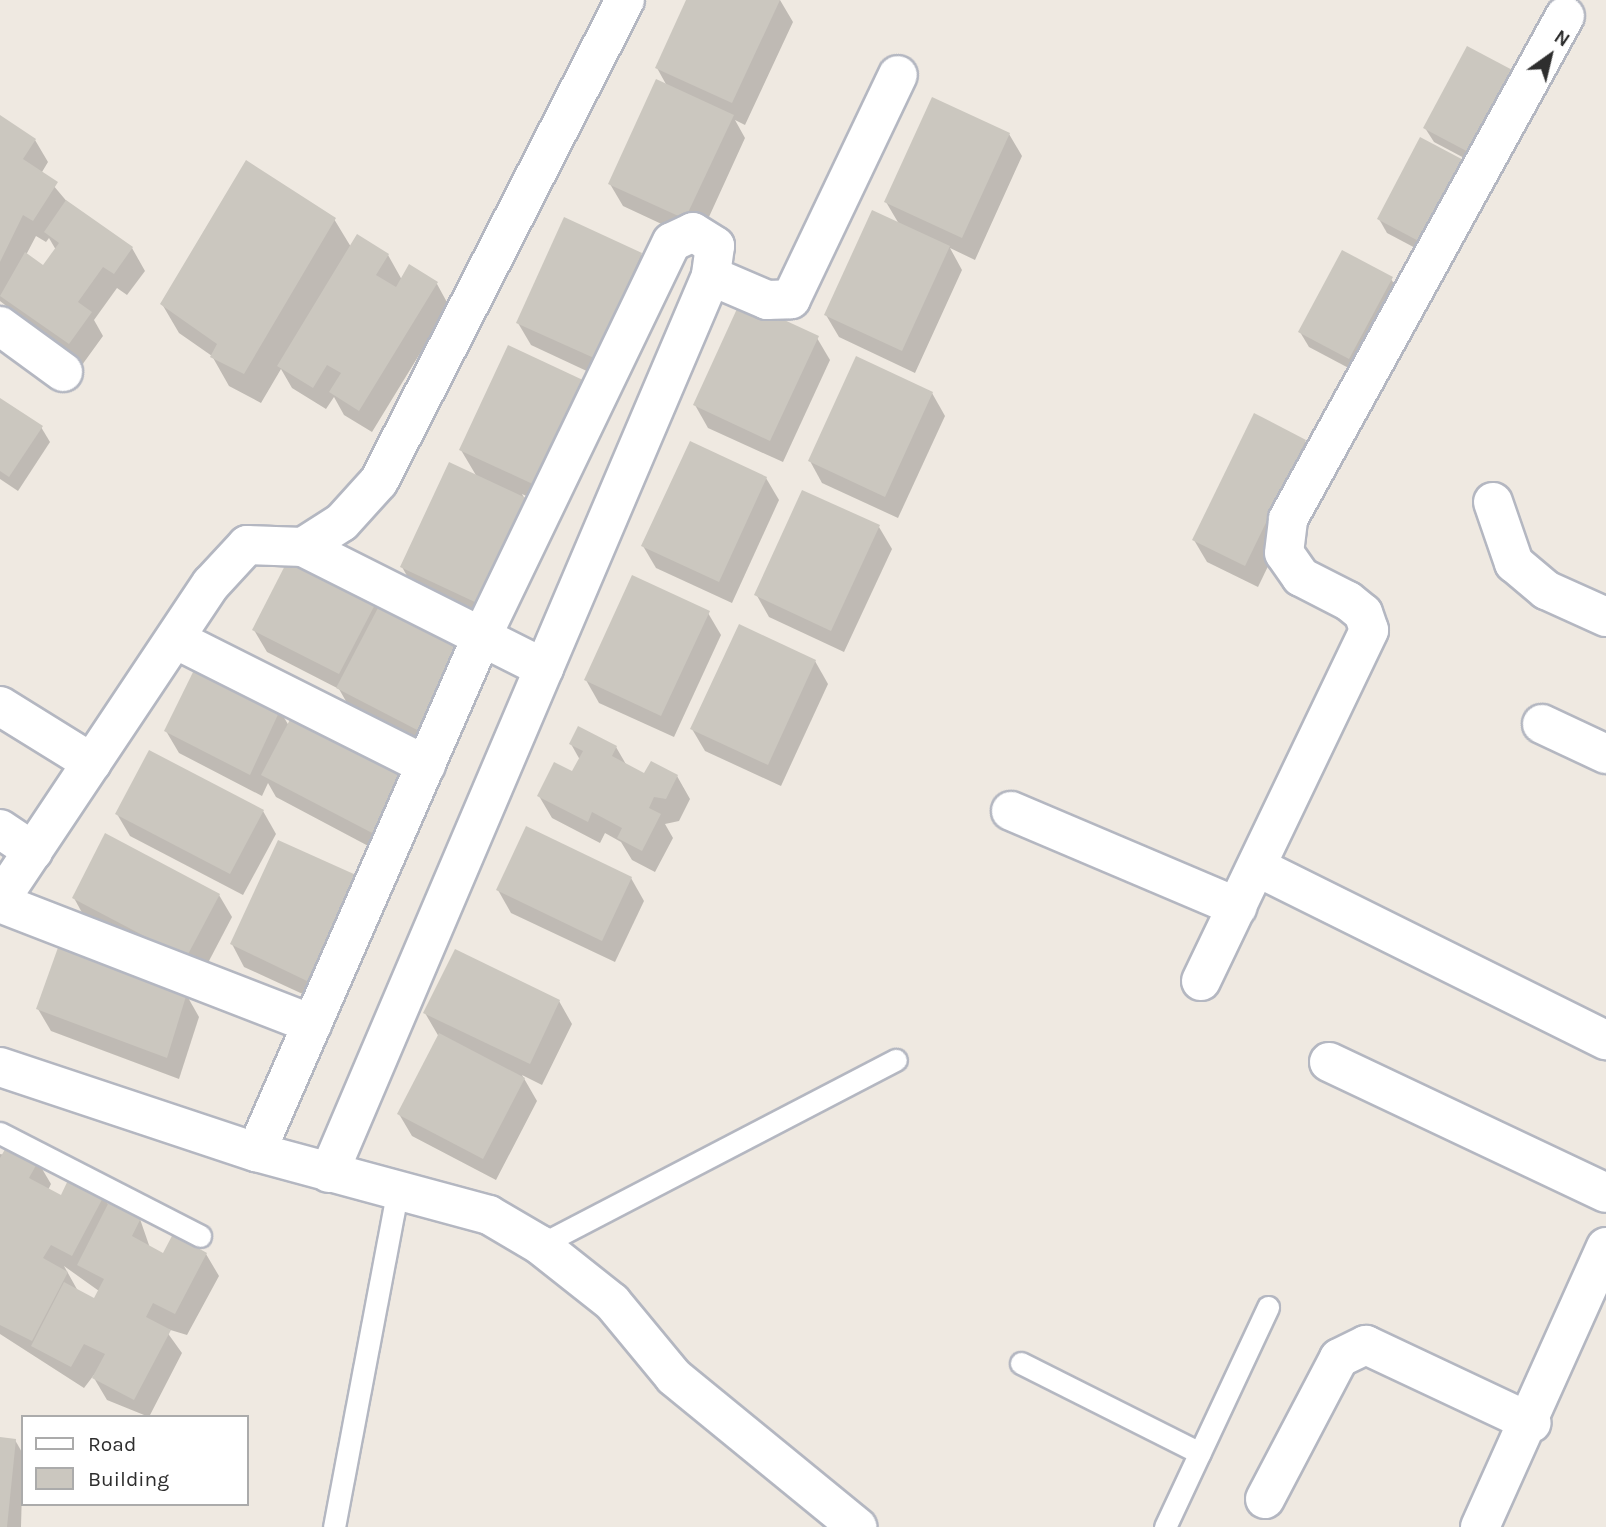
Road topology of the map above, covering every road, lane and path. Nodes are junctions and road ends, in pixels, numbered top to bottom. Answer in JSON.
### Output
{"nodes":[{"id":1,"x":625,"y":0,"type":"edge"},
{"id":2,"x":1565,"y":16,"type":"dead end"},
{"id":3,"x":898,"y":75,"type":"dead end"},
{"id":4,"x":711,"y":276,"type":"junction"},
{"id":5,"x":0,"y":326,"type":"edge"},
{"id":6,"x":63,"y":372,"type":"dead end"},
{"id":7,"x":1493,"y":502,"type":"dead end"},
{"id":8,"x":303,"y":547,"type":"junction"},
{"id":9,"x":1606,"y":617,"type":"edge"},
{"id":10,"x":482,"y":636,"type":"junction"},
{"id":11,"x":175,"y":639,"type":"junction"},
{"id":12,"x":544,"y":668,"type":"junction"},
{"id":13,"x":0,"y":706,"type":"edge"},
{"id":14,"x":1542,"y":724,"type":"dead end"},
{"id":15,"x":1606,"y":754,"type":"edge"},
{"id":16,"x":92,"y":763,"type":"junction"},
{"id":17,"x":426,"y":765,"type":"junction"},
{"id":18,"x":1011,"y":811,"type":"dead end"},
{"id":19,"x":0,"y":829,"type":"edge"},
{"id":20,"x":33,"y":851,"type":"junction"},
{"id":21,"x":1257,"y":867,"type":"junction"},
{"id":22,"x":0,"y":902,"type":"edge"},
{"id":23,"x":1237,"y":907,"type":"junction"},
{"id":24,"x":1201,"y":981,"type":"dead end"},
{"id":25,"x":312,"y":1024,"type":"junction"},
{"id":26,"x":1606,"y":1040,"type":"edge"},
{"id":27,"x":896,"y":1060,"type":"dead end"},
{"id":28,"x":1329,"y":1062,"type":"dead end"},
{"id":29,"x":0,"y":1067,"type":"edge"},
{"id":30,"x":0,"y":1133,"type":"edge"},
{"id":31,"x":256,"y":1152,"type":"junction"},
{"id":32,"x":329,"y":1173,"type":"junction"},
{"id":33,"x":397,"y":1193,"type":"junction"},
{"id":34,"x":1606,"y":1193,"type":"edge"},
{"id":35,"x":201,"y":1236,"type":"dead end"},
{"id":36,"x":540,"y":1245,"type":"junction"},
{"id":37,"x":1606,"y":1247,"type":"edge"},
{"id":38,"x":1268,"y":1307,"type":"dead end"},
{"id":39,"x":1021,"y":1363,"type":"dead end"},
{"id":40,"x":1532,"y":1423,"type":"junction"},
{"id":41,"x":1200,"y":1453,"type":"junction"},
{"id":42,"x":1265,"y":1499,"type":"dead end"},
{"id":43,"x":334,"y":1527,"type":"edge"},
{"id":44,"x":857,"y":1527,"type":"edge"},
{"id":45,"x":1165,"y":1527,"type":"edge"},
{"id":46,"x":1480,"y":1527,"type":"edge"}],
"edges":[{"from":1,"to":8,"type":"street"},
{"from":2,"to":21,"type":"street"},
{"from":3,"to":4,"type":"street"},
{"from":4,"to":10,"type":"street"},
{"from":4,"to":12,"type":"street"},
{"from":5,"to":6,"type":"street"},
{"from":7,"to":9,"type":"street"},
{"from":8,"to":10,"type":"street"},
{"from":8,"to":11,"type":"street"},
{"from":10,"to":12,"type":"street"},
{"from":10,"to":17,"type":"street"},
{"from":11,"to":16,"type":"street"},
{"from":11,"to":17,"type":"street"},
{"from":12,"to":32,"type":"street"},
{"from":13,"to":16,"type":"street"},
{"from":14,"to":15,"type":"street"},
{"from":16,"to":20,"type":"street"},
{"from":17,"to":25,"type":"street"},
{"from":18,"to":23,"type":"street"},
{"from":19,"to":20,"type":"street"},
{"from":20,"to":22,"type":"street"},
{"from":21,"to":23,"type":"street"},
{"from":21,"to":26,"type":"street"},
{"from":22,"to":25,"type":"street"},
{"from":23,"to":24,"type":"street"},
{"from":25,"to":31,"type":"street"},
{"from":27,"to":36,"type":"lane"},
{"from":28,"to":34,"type":"street"},
{"from":29,"to":31,"type":"street"},
{"from":30,"to":35,"type":"lane"},
{"from":31,"to":32,"type":"street"},
{"from":32,"to":33,"type":"street"},
{"from":33,"to":36,"type":"street"},
{"from":33,"to":43,"type":"lane"},
{"from":36,"to":44,"type":"street"},
{"from":37,"to":40,"type":"street"},
{"from":38,"to":41,"type":"lane"},
{"from":39,"to":41,"type":"lane"},
{"from":40,"to":42,"type":"street"},
{"from":40,"to":46,"type":"street"},
{"from":41,"to":45,"type":"lane"}]}
